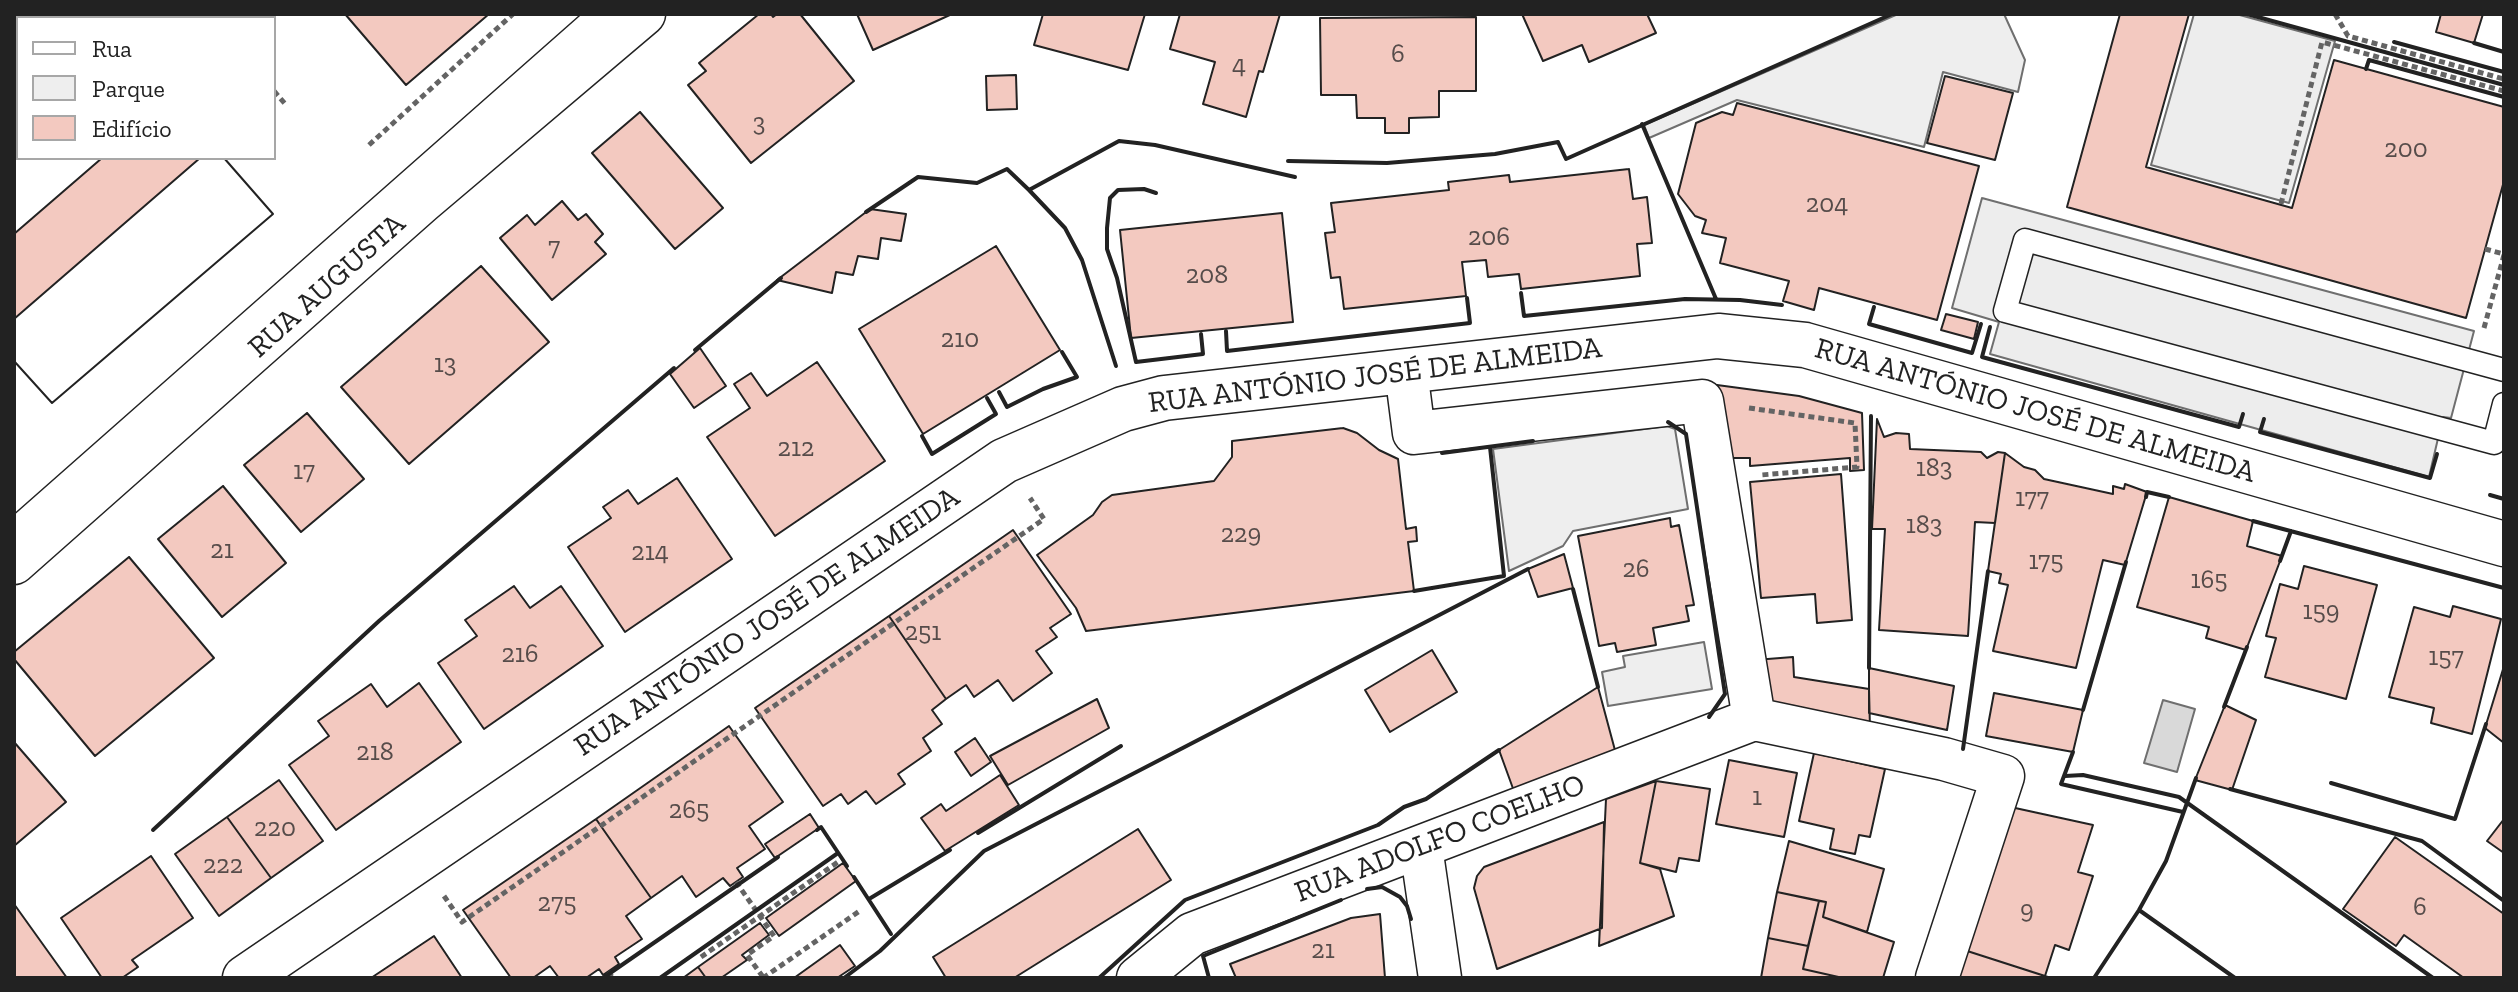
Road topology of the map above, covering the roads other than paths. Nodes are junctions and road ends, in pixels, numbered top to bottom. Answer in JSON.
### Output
{"nodes":[{"id":1,"x":599,"y":14,"type":"edge"},
{"id":2,"x":644,"y":14,"type":"edge"},
{"id":3,"x":2504,"y":370,"type":"edge"},
{"id":4,"x":1406,"y":371,"type":"junction"},
{"id":5,"x":2504,"y":404,"type":"edge"},
{"id":6,"x":14,"y":530,"type":"edge"},
{"id":7,"x":2504,"y":544,"type":"edge"},
{"id":8,"x":14,"y":563,"type":"edge"},
{"id":9,"x":1754,"y":719,"type":"junction"},
{"id":10,"x":1421,"y":847,"type":"junction"},
{"id":11,"x":245,"y":978,"type":"edge"},
{"id":12,"x":1138,"y":978,"type":"edge"},
{"id":13,"x":1440,"y":978,"type":"edge"},
{"id":14,"x":1937,"y":978,"type":"edge"}],
"edges":[{"from":1,"to":6,"type":"lane"},
{"from":2,"to":8,"type":"street","name":"RUA AUGUSTA"},
{"from":3,"to":5,"type":"lane"},
{"from":4,"to":7,"type":"street","name":"RUA ANTÓNIO JOSÉ DE ALMEIDA"},
{"from":4,"to":9,"type":"street"},
{"from":4,"to":11,"type":"street","name":"RUA ANTÓNIO JOSÉ DE ALMEIDA"},
{"from":9,"to":10,"type":"street","name":"RUA ADOLFO COELHO"},
{"from":9,"to":14,"type":"street"},
{"from":10,"to":12,"type":"street","name":"RUA ADOLFO COELHO"},
{"from":10,"to":13,"type":"street"}]}
